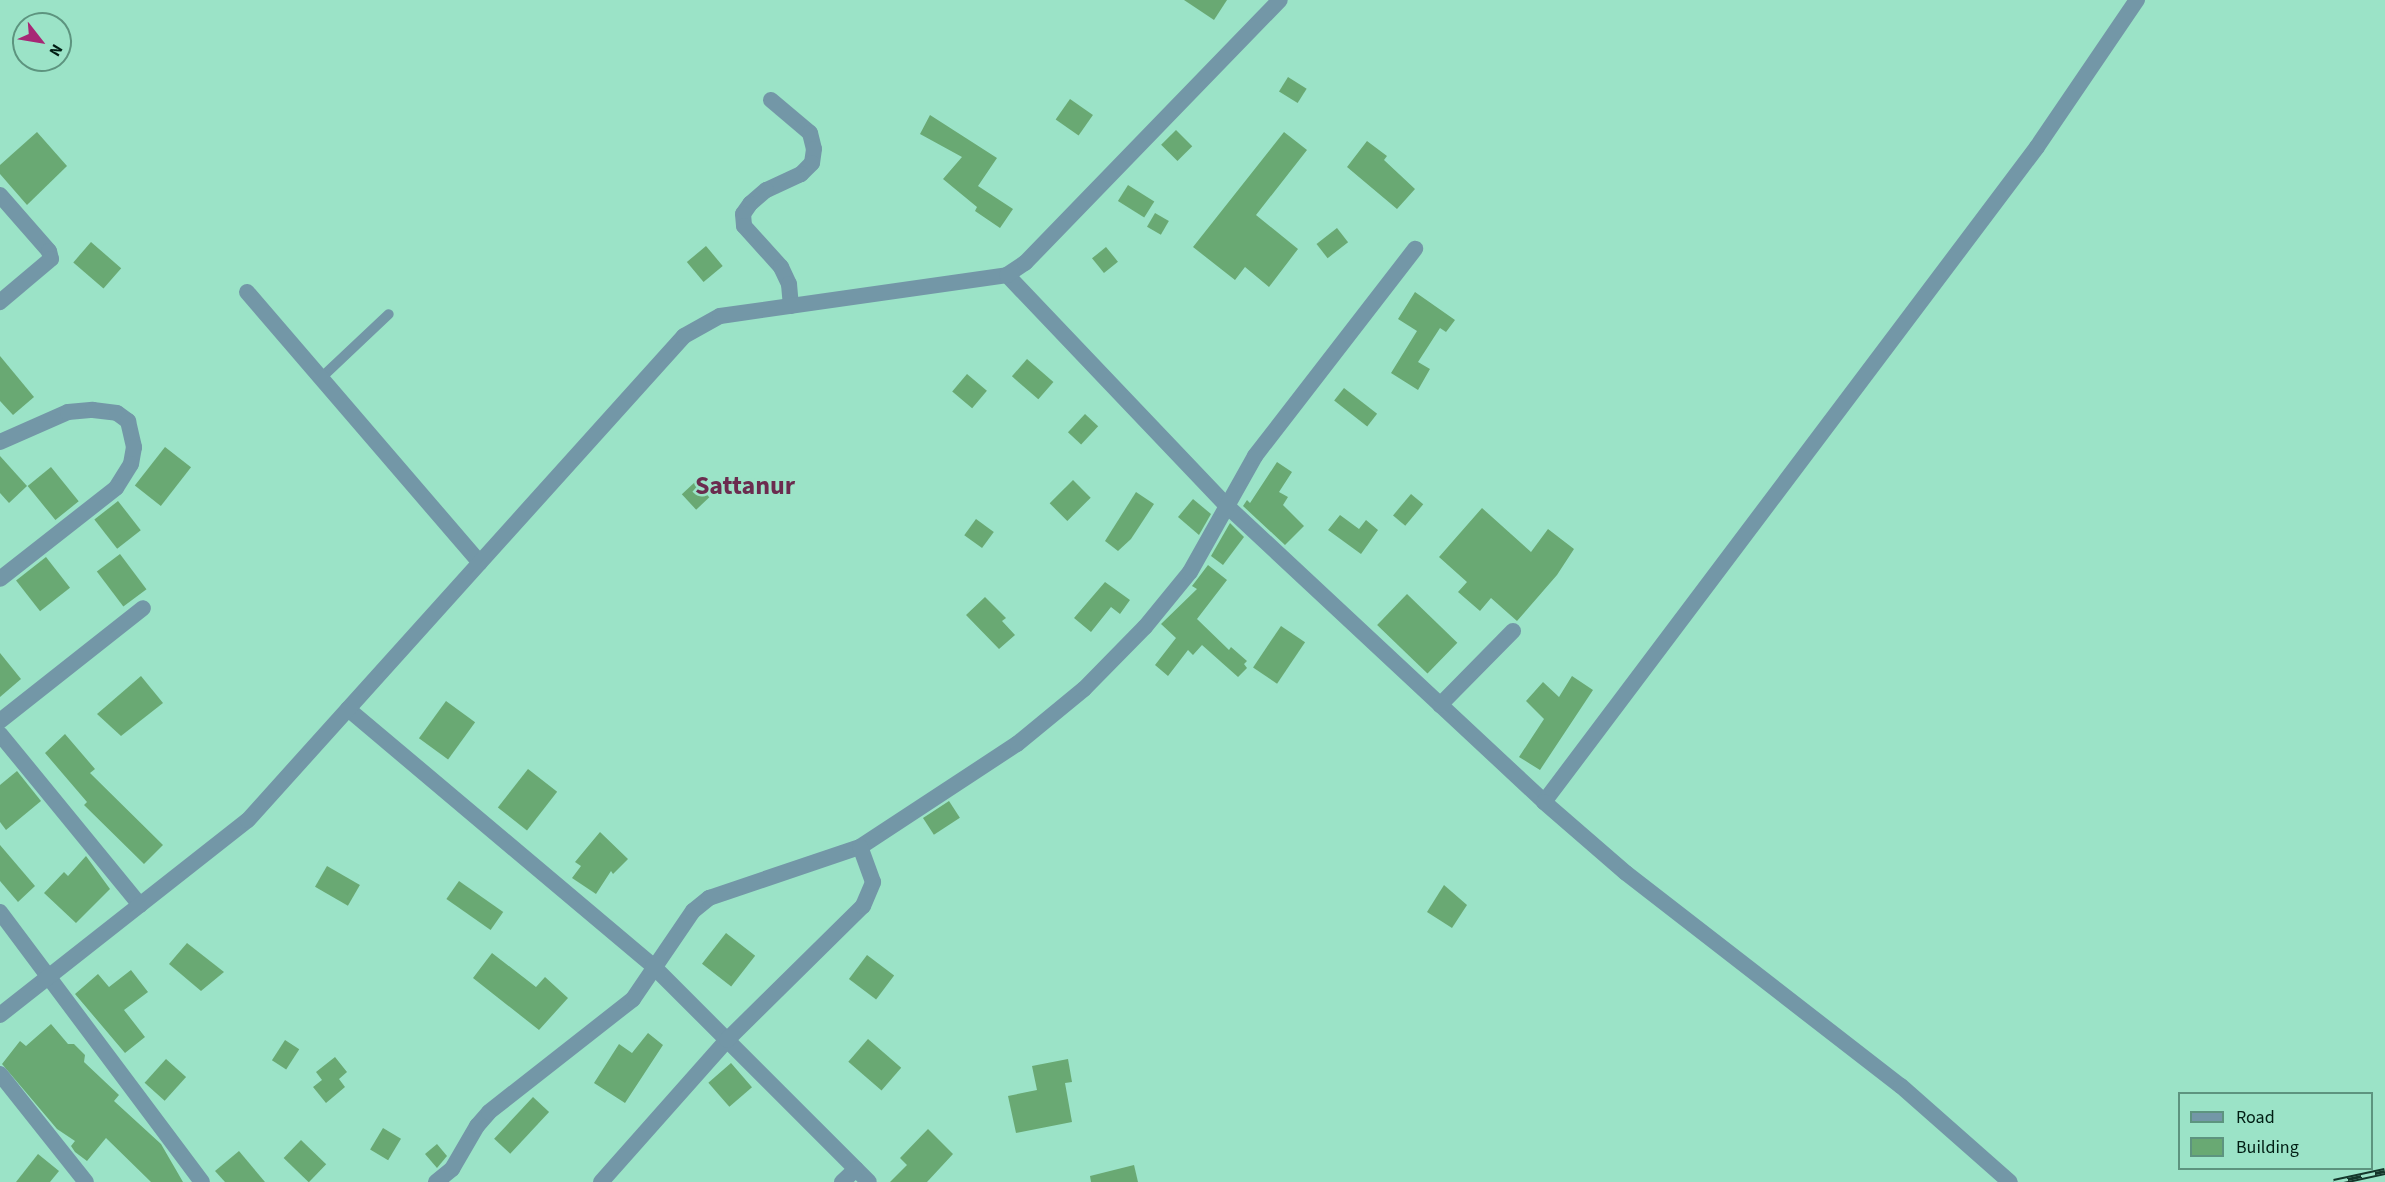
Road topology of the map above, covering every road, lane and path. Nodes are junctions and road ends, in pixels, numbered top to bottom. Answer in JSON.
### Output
{"nodes":[{"id":1,"x":1280,"y":0,"type":"edge"},
{"id":2,"x":2137,"y":0,"type":"edge"},
{"id":3,"x":771,"y":100,"type":"dead end"},
{"id":4,"x":0,"y":195,"type":"edge"},
{"id":5,"x":1415,"y":249,"type":"dead end"},
{"id":6,"x":1007,"y":275,"type":"junction"},
{"id":7,"x":247,"y":292,"type":"dead end"},
{"id":8,"x":0,"y":302,"type":"edge"},
{"id":9,"x":791,"y":306,"type":"junction"},
{"id":10,"x":389,"y":314,"type":"dead end"},
{"id":11,"x":321,"y":378,"type":"junction"},
{"id":12,"x":0,"y":442,"type":"edge"},
{"id":13,"x":1226,"y":505,"type":"junction"},
{"id":14,"x":480,"y":563,"type":"junction"},
{"id":15,"x":0,"y":579,"type":"edge"},
{"id":16,"x":143,"y":608,"type":"dead end"},
{"id":17,"x":1512,"y":631,"type":"dead end"},
{"id":18,"x":1440,"y":705,"type":"junction"},
{"id":19,"x":348,"y":709,"type":"junction"},
{"id":20,"x":0,"y":721,"type":"edge"},
{"id":21,"x":0,"y":734,"type":"edge"},
{"id":22,"x":1544,"y":802,"type":"junction"},
{"id":23,"x":860,"y":848,"type":"junction"},
{"id":24,"x":140,"y":905,"type":"junction"},
{"id":25,"x":0,"y":912,"type":"edge"},
{"id":26,"x":653,"y":966,"type":"junction"},
{"id":27,"x":47,"y":975,"type":"junction"},
{"id":28,"x":0,"y":1015,"type":"edge"},
{"id":29,"x":727,"y":1040,"type":"junction"},
{"id":30,"x":0,"y":1074,"type":"edge"},
{"id":31,"x":856,"y":1169,"type":"junction"},
{"id":32,"x":86,"y":1182,"type":"edge"},
{"id":33,"x":202,"y":1182,"type":"edge"},
{"id":34,"x":436,"y":1182,"type":"edge"},
{"id":35,"x":601,"y":1182,"type":"edge"},
{"id":36,"x":842,"y":1182,"type":"edge"},
{"id":37,"x":869,"y":1182,"type":"edge"},
{"id":38,"x":2010,"y":1182,"type":"edge"}],
"edges":[{"from":1,"to":6,"type":"street"},
{"from":2,"to":22,"type":"street"},
{"from":3,"to":9,"type":"street"},
{"from":4,"to":8,"type":"street"},
{"from":5,"to":13,"type":"street"},
{"from":6,"to":9,"type":"street"},
{"from":6,"to":13,"type":"street"},
{"from":7,"to":11,"type":"street"},
{"from":9,"to":14,"type":"street"},
{"from":10,"to":11,"type":"lane"},
{"from":11,"to":14,"type":"street"},
{"from":12,"to":15,"type":"street"},
{"from":13,"to":18,"type":"street"},
{"from":13,"to":23,"type":"street"},
{"from":14,"to":19,"type":"street"},
{"from":16,"to":20,"type":"street"},
{"from":17,"to":18,"type":"street"},
{"from":18,"to":22,"type":"street"},
{"from":19,"to":24,"type":"street"},
{"from":19,"to":26,"type":"street"},
{"from":21,"to":24,"type":"street"},
{"from":22,"to":38,"type":"street"},
{"from":23,"to":26,"type":"street"},
{"from":23,"to":29,"type":"street"},
{"from":24,"to":27,"type":"street"},
{"from":25,"to":27,"type":"street"},
{"from":26,"to":29,"type":"street"},
{"from":26,"to":34,"type":"street"},
{"from":27,"to":28,"type":"street"},
{"from":27,"to":33,"type":"street"},
{"from":29,"to":31,"type":"street"},
{"from":29,"to":35,"type":"street"},
{"from":30,"to":32,"type":"street"},
{"from":31,"to":36,"type":"street"},
{"from":31,"to":37,"type":"street"}]}
